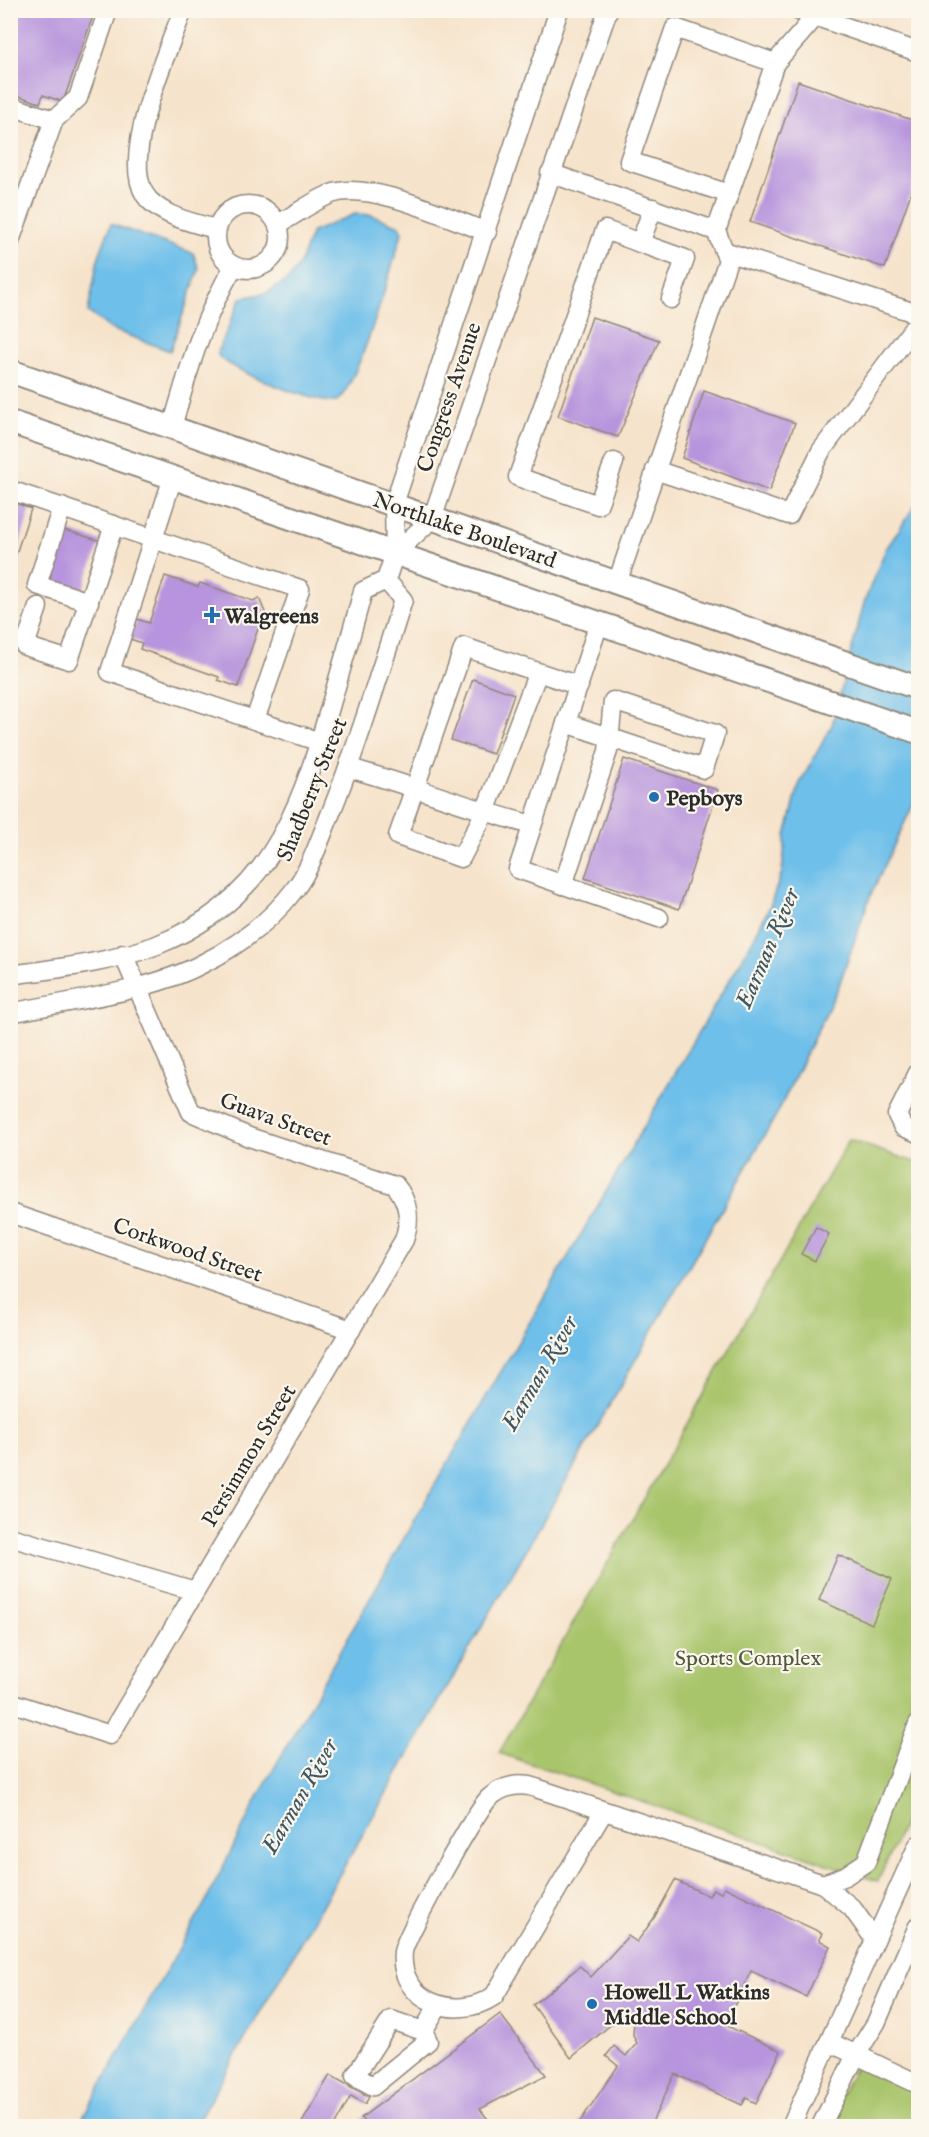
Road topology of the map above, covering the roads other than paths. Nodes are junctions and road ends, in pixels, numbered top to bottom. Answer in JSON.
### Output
{"nodes":[{"id":1,"x":108,"y":10,"type":"edge"},
{"id":2,"x":183,"y":10,"type":"edge"},
{"id":3,"x":559,"y":10,"type":"edge"},
{"id":4,"x":608,"y":10,"type":"edge"},
{"id":5,"x":796,"y":10,"type":"edge"},
{"id":6,"x":815,"y":17,"type":"junction"},
{"id":7,"x":918,"y":52,"type":"edge"},
{"id":8,"x":775,"y":63,"type":"junction"},
{"id":9,"x":10,"y":105,"type":"edge"},
{"id":10,"x":54,"y":120,"type":"junction"},
{"id":11,"x":550,"y":173,"type":"junction"},
{"id":12,"x":729,"y":194,"type":"junction"},
{"id":13,"x":653,"y":208,"type":"junction"},
{"id":14,"x":278,"y":224,"type":"junction"},
{"id":15,"x":216,"y":230,"type":"junction"},
{"id":16,"x":716,"y":231,"type":"junction"},
{"id":17,"x":487,"y":232,"type":"junction"},
{"id":18,"x":10,"y":241,"type":"edge"},
{"id":19,"x":640,"y":243,"type":"junction"},
{"id":20,"x":724,"y":251,"type":"junction"},
{"id":21,"x":234,"y":266,"type":"junction"},
{"id":22,"x":671,"y":299,"type":"dead end"},
{"id":23,"x":918,"y":314,"type":"edge"},
{"id":24,"x":918,"y":322,"type":"edge"},
{"id":25,"x":10,"y":371,"type":"edge"},
{"id":26,"x":11,"y":423,"type":"edge"},
{"id":27,"x":172,"y":427,"type":"junction"},
{"id":28,"x":614,"y":462,"type":"dead end"},
{"id":29,"x":655,"y":470,"type":"junction"},
{"id":30,"x":173,"y":477,"type":"junction"},
{"id":31,"x":10,"y":490,"type":"edge"},
{"id":32,"x":394,"y":504,"type":"junction"},
{"id":33,"x":62,"y":507,"type":"junction"},
{"id":34,"x":432,"y":519,"type":"junction"},
{"id":35,"x":114,"y":525,"type":"junction"},
{"id":36,"x":153,"y":538,"type":"junction"},
{"id":37,"x":395,"y":553,"type":"junction"},
{"id":38,"x":386,"y":580,"type":"junction"},
{"id":39,"x":617,"y":583,"type":"junction"},
{"id":40,"x":89,"y":602,"type":"junction"},
{"id":41,"x":38,"y":607,"type":"dead end"},
{"id":42,"x":600,"y":622,"type":"junction"},
{"id":43,"x":538,"y":672,"type":"junction"},
{"id":44,"x":579,"y":686,"type":"junction"},
{"id":45,"x":918,"y":688,"type":"edge"},
{"id":46,"x":255,"y":720,"type":"junction"},
{"id":47,"x":566,"y":723,"type":"junction"},
{"id":48,"x":918,"y":732,"type":"edge"},
{"id":49,"x":610,"y":737,"type":"junction"},
{"id":50,"x":320,"y":742,"type":"junction"},
{"id":51,"x":349,"y":768,"type":"junction"},
{"id":52,"x":414,"y":786,"type":"junction"},
{"id":53,"x":485,"y":813,"type":"junction"},
{"id":54,"x":532,"y":825,"type":"junction"},
{"id":55,"x":563,"y":885,"type":"junction"},
{"id":56,"x":660,"y":918,"type":"dead end"},
{"id":57,"x":123,"y":954,"type":"junction"},
{"id":58,"x":10,"y":975,"type":"edge"},
{"id":59,"x":135,"y":986,"type":"junction"},
{"id":60,"x":10,"y":1013,"type":"edge"},
{"id":61,"x":918,"y":1073,"type":"edge"},
{"id":62,"x":918,"y":1133,"type":"edge"},
{"id":63,"x":402,"y":1194,"type":"joint"},
{"id":64,"x":10,"y":1213,"type":"edge"},
{"id":65,"x":351,"y":1330,"type":"junction"},
{"id":66,"x":10,"y":1537,"type":"edge"},
{"id":67,"x":195,"y":1591,"type":"junction"},
{"id":68,"x":10,"y":1702,"type":"edge"},
{"id":69,"x":918,"y":1724,"type":"edge"},
{"id":70,"x":604,"y":1811,"type":"junction"},
{"id":71,"x":918,"y":1845,"type":"edge"},
{"id":72,"x":823,"y":1884,"type":"junction"},
{"id":73,"x":918,"y":1926,"type":"edge"},
{"id":74,"x":875,"y":1940,"type":"junction"},
{"id":75,"x":438,"y":2006,"type":"junction"},
{"id":76,"x":423,"y":2031,"type":"dead end"},
{"id":77,"x":829,"y":2042,"type":"junction"},
{"id":78,"x":856,"y":2055,"type":"junction"},
{"id":79,"x":918,"y":2085,"type":"edge"},
{"id":80,"x":791,"y":2127,"type":"edge"},
{"id":81,"x":821,"y":2127,"type":"edge"}],
"edges":[{"from":1,"to":10,"type":"street"},
{"from":2,"to":15,"type":"street"},
{"from":3,"to":17,"type":"street","name":"Congress Avenue"},
{"from":4,"to":11,"type":"street","name":"Congress Avenue"},
{"from":5,"to":6,"type":"street"},
{"from":6,"to":7,"type":"street"},
{"from":6,"to":8,"type":"street"},
{"from":8,"to":12,"type":"street"},
{"from":8,"to":12,"type":"street"},
{"from":9,"to":10,"type":"street"},
{"from":10,"to":18,"type":"street"},
{"from":11,"to":13,"type":"street"},
{"from":11,"to":34,"type":"street","name":"Congress Avenue"},
{"from":12,"to":16,"type":"street"},
{"from":13,"to":16,"type":"street"},
{"from":13,"to":19,"type":"street"},
{"from":14,"to":15,"type":"street"},
{"from":14,"to":17,"type":"street"},
{"from":14,"to":21,"type":"street"},
{"from":15,"to":21,"type":"street"},
{"from":16,"to":20,"type":"street"},
{"from":17,"to":32,"type":"street","name":"Congress Avenue"},
{"from":19,"to":22,"type":"street"},
{"from":19,"to":28,"type":"street"},
{"from":20,"to":23,"type":"street"},
{"from":20,"to":29,"type":"street"},
{"from":21,"to":27,"type":"street"},
{"from":24,"to":29,"type":"street"},
{"from":25,"to":27,"type":"main road","name":"Northlake Boulevard"},
{"from":26,"to":30,"type":"main road","name":"Northlake Boulevard"},
{"from":27,"to":32,"type":"main road","name":"Northlake Boulevard"},
{"from":29,"to":39,"type":"street"},
{"from":30,"to":36,"type":"street"},
{"from":30,"to":37,"type":"main road","name":"Northlake Boulevard"},
{"from":31,"to":33,"type":"street"},
{"from":32,"to":34,"type":"main road","name":"Northlake Boulevard"},
{"from":32,"to":37,"type":"street","name":"Congress Avenue"},
{"from":33,"to":35,"type":"street"},
{"from":33,"to":40,"type":"street"},
{"from":34,"to":37,"type":"street","name":"Congress Avenue"},
{"from":34,"to":39,"type":"main road","name":"Northlake Boulevard"},
{"from":35,"to":36,"type":"street"},
{"from":35,"to":40,"type":"street"},
{"from":36,"to":46,"type":"street"},
{"from":36,"to":46,"type":"street"},
{"from":37,"to":38,"type":"street"},
{"from":37,"to":42,"type":"main road","name":"Northlake Boulevard"},
{"from":38,"to":50,"type":"street","name":"Shadberry Street"},
{"from":38,"to":51,"type":"street","name":"Shadberry Street"},
{"from":39,"to":45,"type":"main road","name":"Northlake Boulevard"},
{"from":40,"to":41,"type":"street"},
{"from":42,"to":44,"type":"street"},
{"from":42,"to":48,"type":"main road","name":"Northlake Boulevard"},
{"from":43,"to":44,"type":"street"},
{"from":43,"to":52,"type":"street"},
{"from":43,"to":53,"type":"street"},
{"from":44,"to":47,"type":"street"},
{"from":46,"to":50,"type":"street"},
{"from":47,"to":49,"type":"street"},
{"from":47,"to":54,"type":"street"},
{"from":49,"to":49,"type":"street"},
{"from":49,"to":55,"type":"street"},
{"from":50,"to":57,"type":"street","name":"Shadberry Street"},
{"from":51,"to":52,"type":"street"},
{"from":51,"to":59,"type":"street","name":"Shadberry Street"},
{"from":52,"to":53,"type":"street"},
{"from":52,"to":53,"type":"street"},
{"from":53,"to":54,"type":"street"},
{"from":54,"to":55,"type":"street"},
{"from":55,"to":56,"type":"street"},
{"from":57,"to":58,"type":"street","name":"Shadberry Street"},
{"from":57,"to":59,"type":"street","name":"Guava Street"},
{"from":59,"to":60,"type":"street","name":"Shadberry Street"},
{"from":59,"to":63,"type":"street","name":"Guava Street"},
{"from":61,"to":62,"type":"street"},
{"from":63,"to":65,"type":"street","name":"Persimmon Street"},
{"from":64,"to":65,"type":"street","name":"Corkwood Street"},
{"from":65,"to":67,"type":"street","name":"Persimmon Street"},
{"from":66,"to":67,"type":"street"},
{"from":67,"to":68,"type":"street","name":"Persimmon Street"},
{"from":69,"to":72,"type":"street"},
{"from":70,"to":72,"type":"street"},
{"from":70,"to":75,"type":"street"},
{"from":70,"to":75,"type":"street"},
{"from":71,"to":74,"type":"street"},
{"from":72,"to":74,"type":"street"},
{"from":73,"to":78,"type":"street"},
{"from":74,"to":77,"type":"street"},
{"from":75,"to":76,"type":"street"},
{"from":77,"to":78,"type":"street"},
{"from":77,"to":80,"type":"street"},
{"from":78,"to":79,"type":"street"},
{"from":78,"to":81,"type":"street"}]}
